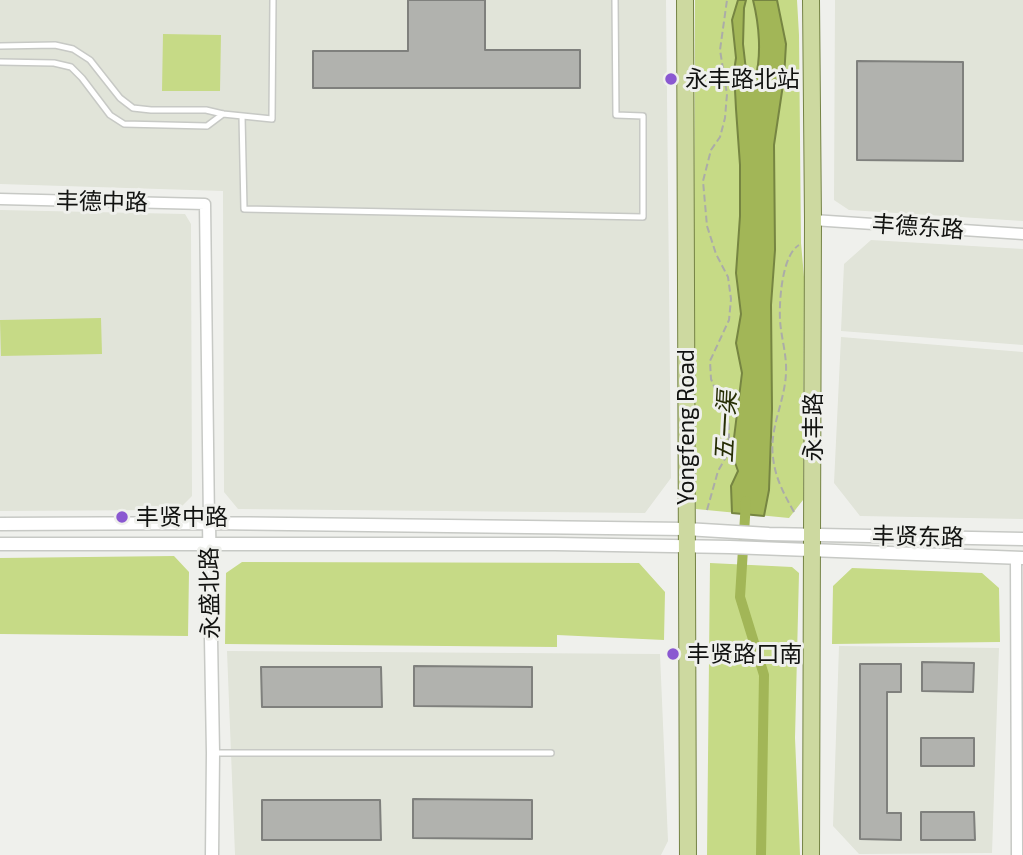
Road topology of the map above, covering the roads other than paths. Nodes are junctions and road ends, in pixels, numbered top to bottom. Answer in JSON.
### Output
{"nodes":[{"id":1,"x":273,"y":0,"type":"edge"},
{"id":2,"x":615,"y":0,"type":"edge"},
{"id":3,"x":685,"y":0,"type":"edge"},
{"id":4,"x":811,"y":0,"type":"edge"},
{"id":5,"x":0,"y":46,"type":"edge"},
{"id":6,"x":0,"y":62,"type":"edge"},
{"id":7,"x":223,"y":114,"type":"junction"},
{"id":8,"x":242,"y":116,"type":"junction"},
{"id":9,"x":0,"y":199,"type":"edge"},
{"id":10,"x":205,"y":204,"type":"joint"},
{"id":11,"x":813,"y":220,"type":"junction"},
{"id":12,"x":1023,"y":234,"type":"edge"},
{"id":13,"x":209,"y":523,"type":"junction"},
{"id":14,"x":0,"y":524,"type":"edge"},
{"id":15,"x":686,"y":529,"type":"junction"},
{"id":16,"x":1023,"y":539,"type":"edge"},
{"id":17,"x":209,"y":543,"type":"junction"},
{"id":18,"x":813,"y":543,"type":"junction"},
{"id":19,"x":0,"y":544,"type":"edge"},
{"id":20,"x":686,"y":547,"type":"junction"},
{"id":21,"x":1019,"y":558,"type":"edge"},
{"id":22,"x":1020,"y":670,"type":"edge"},
{"id":23,"x":213,"y":752,"type":"junction"},
{"id":24,"x":551,"y":753,"type":"dead end"},
{"id":25,"x":212,"y":855,"type":"edge"},
{"id":26,"x":688,"y":855,"type":"edge"},
{"id":27,"x":811,"y":855,"type":"edge"},
{"id":28,"x":1017,"y":855,"type":"edge"}],
"edges":[{"from":1,"to":8,"type":"lane"},
{"from":2,"to":8,"type":"lane"},
{"from":3,"to":15,"type":"main road","name":"Yongfeng Road"},
{"from":4,"to":11,"type":"main road","name":"永丰路"},
{"from":5,"to":7,"type":"lane"},
{"from":6,"to":7,"type":"lane"},
{"from":7,"to":8,"type":"lane"},
{"from":9,"to":10,"type":"street","name":"丰德中路"},
{"from":10,"to":13,"type":"street","name":"永盛北路"},
{"from":11,"to":12,"type":"street","name":"丰德东路"},
{"from":11,"to":18,"type":"main road","name":"永丰路"},
{"from":13,"to":14,"type":"street"},
{"from":13,"to":15,"type":"street"},
{"from":13,"to":17,"type":"street","name":"永盛北路"},
{"from":15,"to":18,"type":"street"},
{"from":15,"to":20,"type":"main road","name":"Yongfeng Road"},
{"from":16,"to":18,"type":"street","name":"丰贤东路"},
{"from":17,"to":19,"type":"street"},
{"from":17,"to":20,"type":"street"},
{"from":17,"to":23,"type":"street","name":"永盛北路"},
{"from":18,"to":20,"type":"street"},
{"from":18,"to":21,"type":"street","name":"丰贤东路"},
{"from":18,"to":27,"type":"main road","name":"永丰路"},
{"from":20,"to":26,"type":"main road","name":"Yongfeng Road"},
{"from":21,"to":22,"type":"street"},
{"from":22,"to":28,"type":"street"},
{"from":23,"to":24,"type":"lane"},
{"from":23,"to":25,"type":"street","name":"永盛北路"}]}
